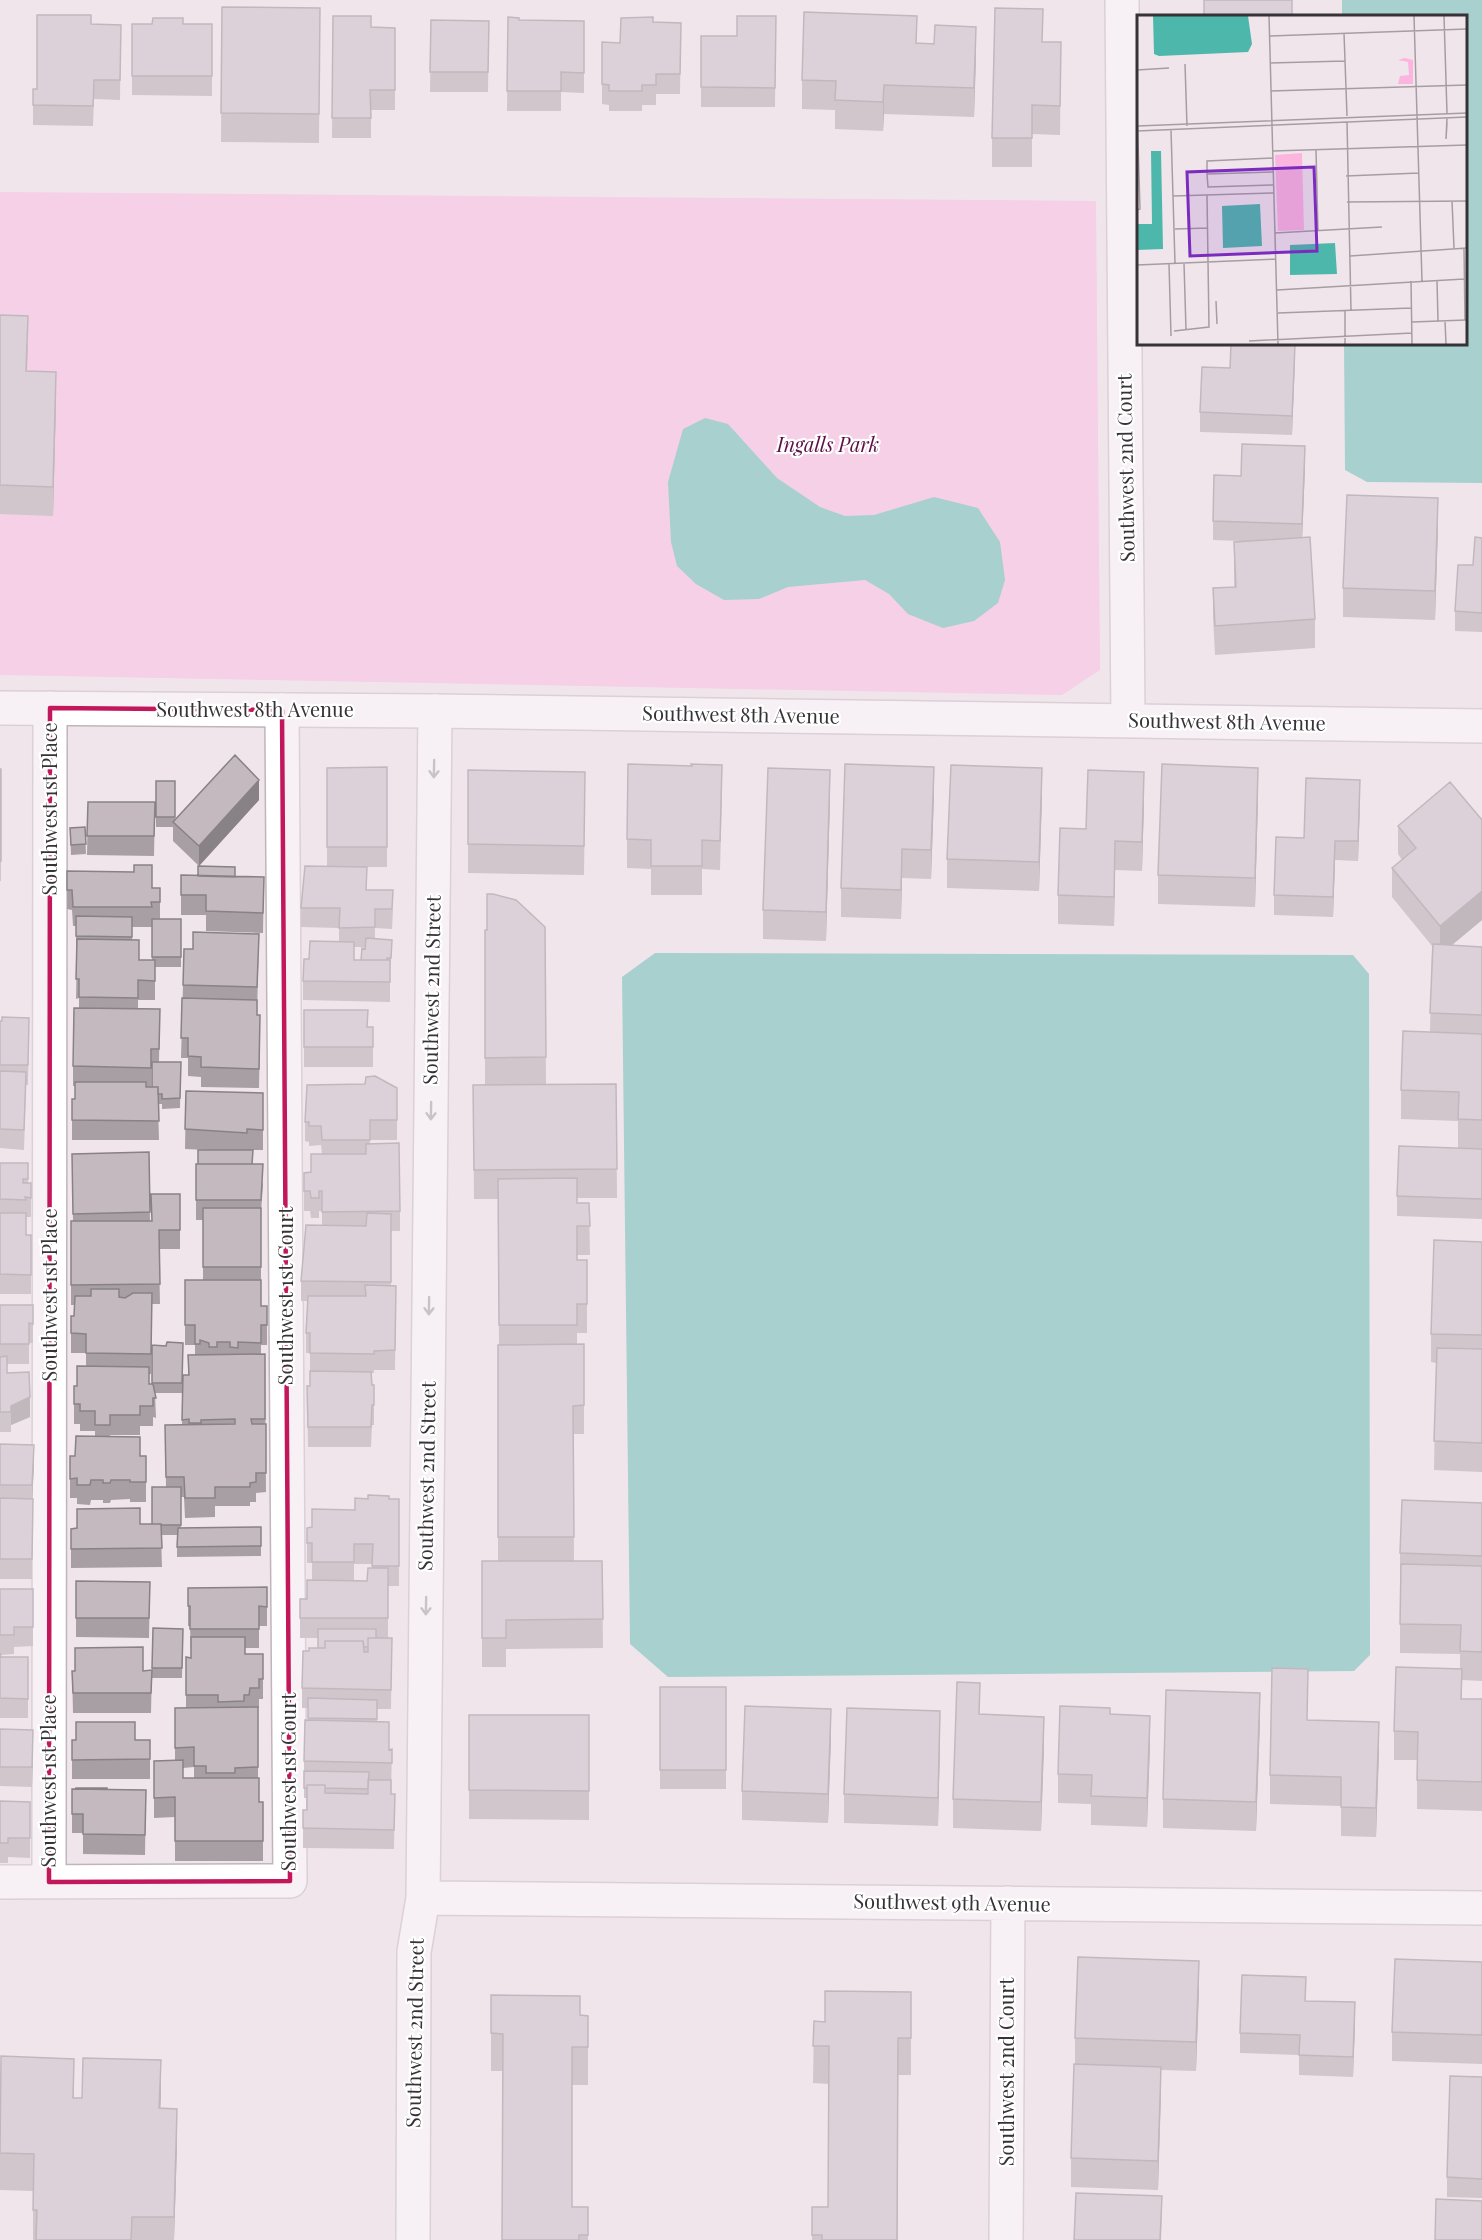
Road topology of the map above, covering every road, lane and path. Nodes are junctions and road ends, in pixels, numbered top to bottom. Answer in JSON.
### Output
{"nodes":[{"id":1,"x":1122,"y":0,"type":"edge"},
{"id":2,"x":0,"y":708,"type":"edge"},
{"id":3,"x":50,"y":708,"type":"junction"},
{"id":4,"x":282,"y":710,"type":"junction"},
{"id":5,"x":435,"y":711,"type":"junction"},
{"id":6,"x":1128,"y":720,"type":"junction"},
{"id":7,"x":1482,"y":726,"type":"edge"},
{"id":8,"x":0,"y":1882,"type":"edge"},
{"id":9,"x":50,"y":1882,"type":"junction"},
{"id":10,"x":423,"y":1898,"type":"junction"},
{"id":11,"x":1008,"y":1904,"type":"junction"},
{"id":12,"x":1482,"y":1908,"type":"edge"},
{"id":13,"x":412,"y":2240,"type":"edge"},
{"id":14,"x":1006,"y":2240,"type":"edge"}],
"edges":[{"from":1,"to":6,"type":"street","name":"Southwest 2nd Court"},
{"from":2,"to":3,"type":"street","name":"Southwest 8th Avenue"},
{"from":3,"to":4,"type":"street","name":"Southwest 8th Avenue"},
{"from":3,"to":9,"type":"street","name":"Southwest 1st Place"},
{"from":4,"to":5,"type":"street","name":"Southwest 8th Avenue"},
{"from":4,"to":9,"type":"street","name":"Southwest 1st Court"},
{"from":5,"to":6,"type":"street","name":"Southwest 8th Avenue"},
{"from":5,"to":10,"type":"street","name":"Southwest 2nd Street","one_way":true},
{"from":6,"to":7,"type":"street","name":"Southwest 8th Avenue"},
{"from":8,"to":9,"type":"street"},
{"from":10,"to":11,"type":"street","name":"Southwest 9th Avenue"},
{"from":10,"to":13,"type":"street","name":"Southwest 2nd Street"},
{"from":11,"to":12,"type":"street","name":"Southwest 9th Avenue"},
{"from":11,"to":14,"type":"street","name":"Southwest 2nd Court"}]}
